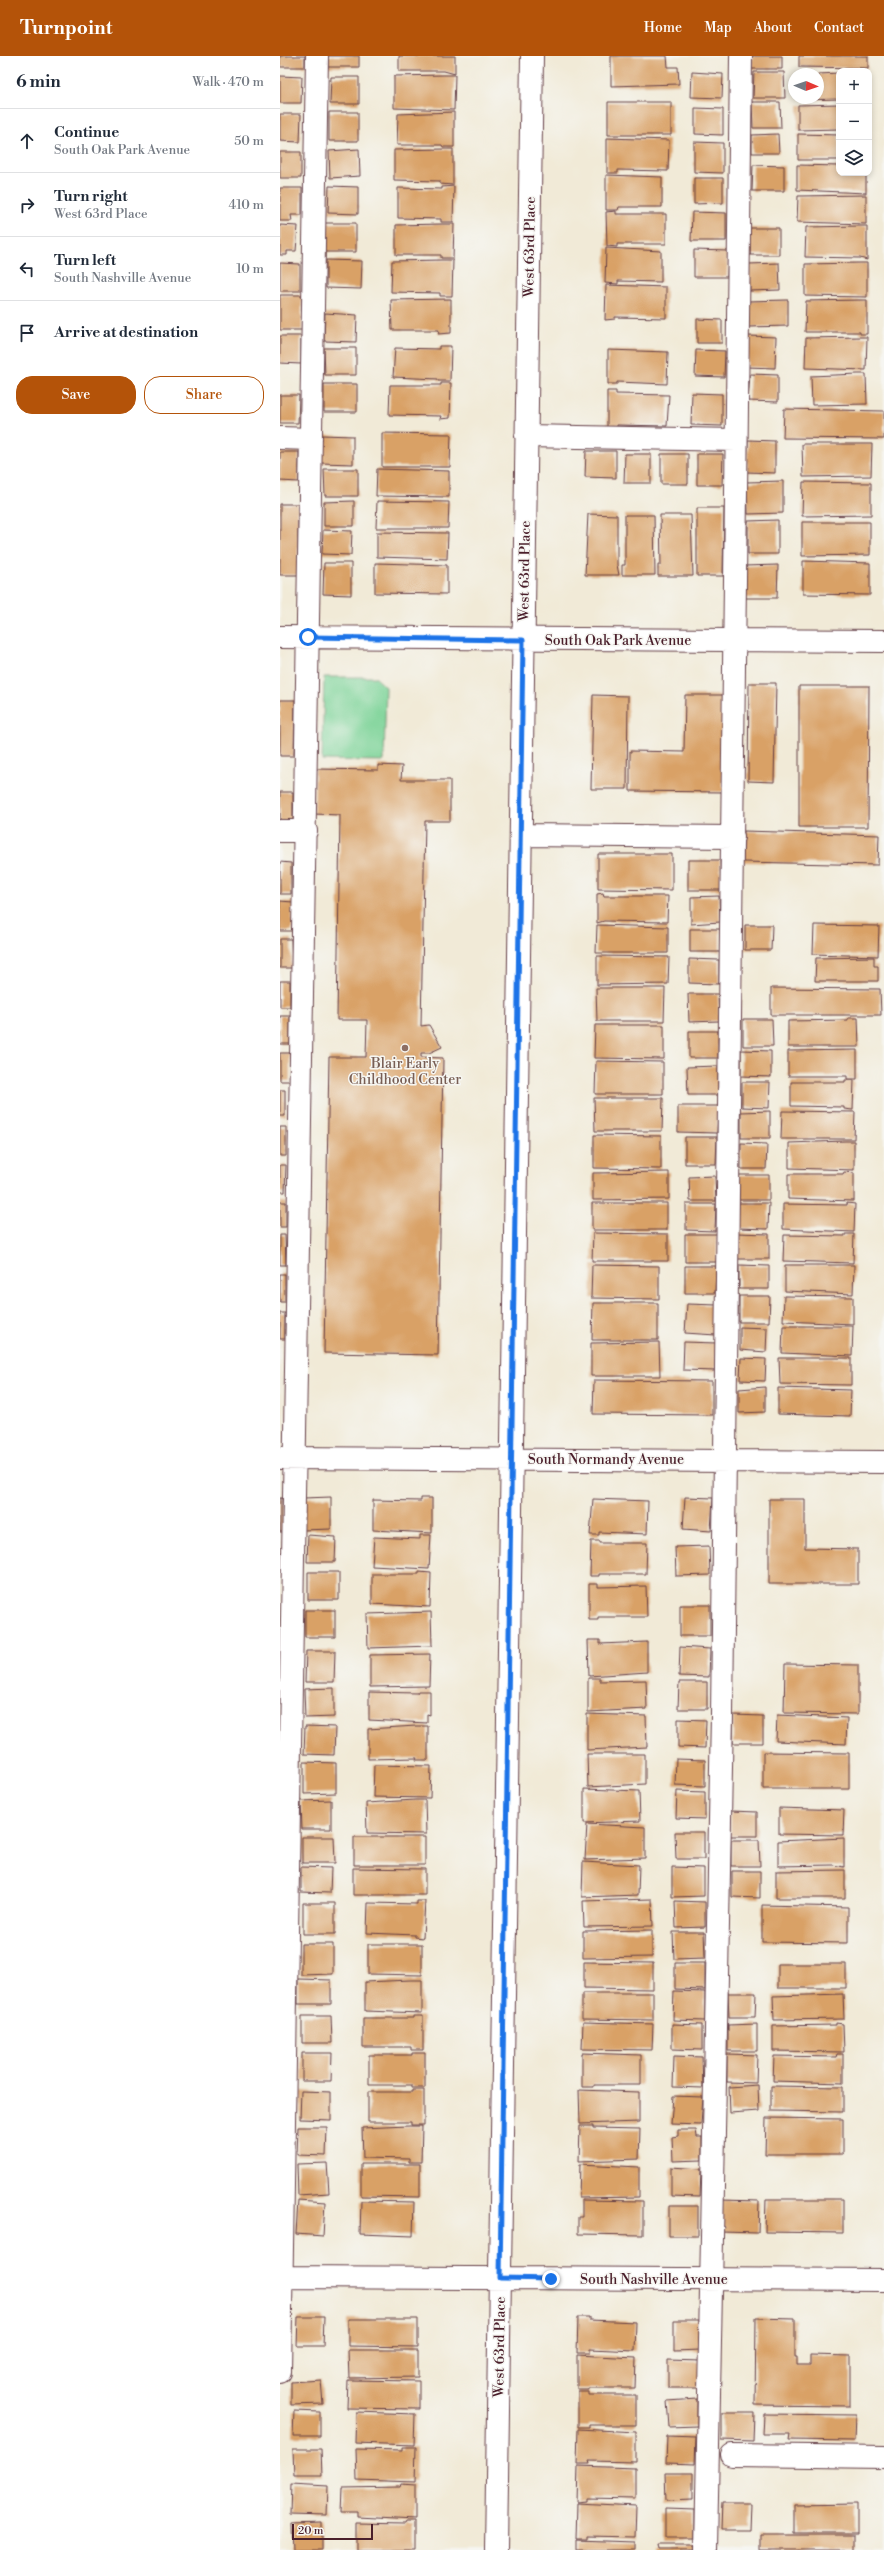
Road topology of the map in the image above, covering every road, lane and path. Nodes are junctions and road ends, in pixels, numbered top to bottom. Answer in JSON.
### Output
{"nodes":[{"id":1,"x":317,"y":56,"type":"edge"},
{"id":2,"x":532,"y":56,"type":"edge"},
{"id":3,"x":741,"y":56,"type":"edge"},
{"id":4,"x":526,"y":436,"type":"junction"},
{"id":5,"x":280,"y":438,"type":"edge"},
{"id":6,"x":311,"y":439,"type":"junction"},
{"id":7,"x":736,"y":440,"type":"junction"},
{"id":8,"x":280,"y":637,"type":"edge"},
{"id":9,"x":308,"y":637,"type":"junction"},
{"id":10,"x":523,"y":640,"type":"junction"},
{"id":11,"x":735,"y":640,"type":"junction"},
{"id":12,"x":884,"y":641,"type":"edge"},
{"id":13,"x":280,"y":831,"type":"edge"},
{"id":14,"x":306,"y":831,"type":"junction"},
{"id":15,"x":521,"y":835,"type":"junction"},
{"id":16,"x":733,"y":837,"type":"junction"},
{"id":17,"x":288,"y":1459,"type":"edge"},
{"id":18,"x":512,"y":1459,"type":"junction"},
{"id":19,"x":725,"y":1460,"type":"junction"},
{"id":20,"x":884,"y":1462,"type":"edge"},
{"id":21,"x":281,"y":2277,"type":"edge"},
{"id":22,"x":500,"y":2278,"type":"junction"},
{"id":23,"x":711,"y":2279,"type":"junction"},
{"id":24,"x":884,"y":2280,"type":"edge"},
{"id":25,"x":280,"y":2372,"type":"edge"},
{"id":26,"x":732,"y":2455,"type":"dead end"},
{"id":27,"x":884,"y":2457,"type":"edge"},
{"id":28,"x":496,"y":2550,"type":"edge"},
{"id":29,"x":706,"y":2550,"type":"edge"}],
"edges":[{"from":1,"to":6,"type":"street"},
{"from":2,"to":4,"type":"street","name":"West 63rd Place"},
{"from":3,"to":7,"type":"street"},
{"from":4,"to":7,"type":"street"},
{"from":4,"to":10,"type":"street","name":"West 63rd Place"},
{"from":5,"to":6,"type":"street"},
{"from":6,"to":9,"type":"street"},
{"from":7,"to":11,"type":"street"},
{"from":8,"to":9,"type":"street","name":"South Oak Park Avenue"},
{"from":9,"to":10,"type":"street","name":"South Oak Park Avenue"},
{"from":9,"to":14,"type":"street"},
{"from":10,"to":11,"type":"street","name":"South Oak Park Avenue"},
{"from":10,"to":15,"type":"street","name":"West 63rd Place"},
{"from":11,"to":12,"type":"street","name":"South Oak Park Avenue"},
{"from":11,"to":16,"type":"street"},
{"from":13,"to":14,"type":"street"},
{"from":14,"to":17,"type":"street"},
{"from":15,"to":16,"type":"street"},
{"from":15,"to":18,"type":"street","name":"West 63rd Place"},
{"from":16,"to":19,"type":"street"},
{"from":17,"to":18,"type":"street","name":"South Normandy Avenue"},
{"from":17,"to":21,"type":"street"},
{"from":18,"to":19,"type":"street","name":"South Normandy Avenue"},
{"from":18,"to":22,"type":"street","name":"West 63rd Place"},
{"from":19,"to":20,"type":"street","name":"South Normandy Avenue"},
{"from":19,"to":23,"type":"street"},
{"from":21,"to":22,"type":"street","name":"South Nashville Avenue"},
{"from":21,"to":25,"type":"street"},
{"from":22,"to":23,"type":"street","name":"South Nashville Avenue"},
{"from":22,"to":28,"type":"street","name":"West 63rd Place"},
{"from":23,"to":24,"type":"street","name":"South Nashville Avenue"},
{"from":23,"to":29,"type":"street"},
{"from":26,"to":27,"type":"street"}]}
